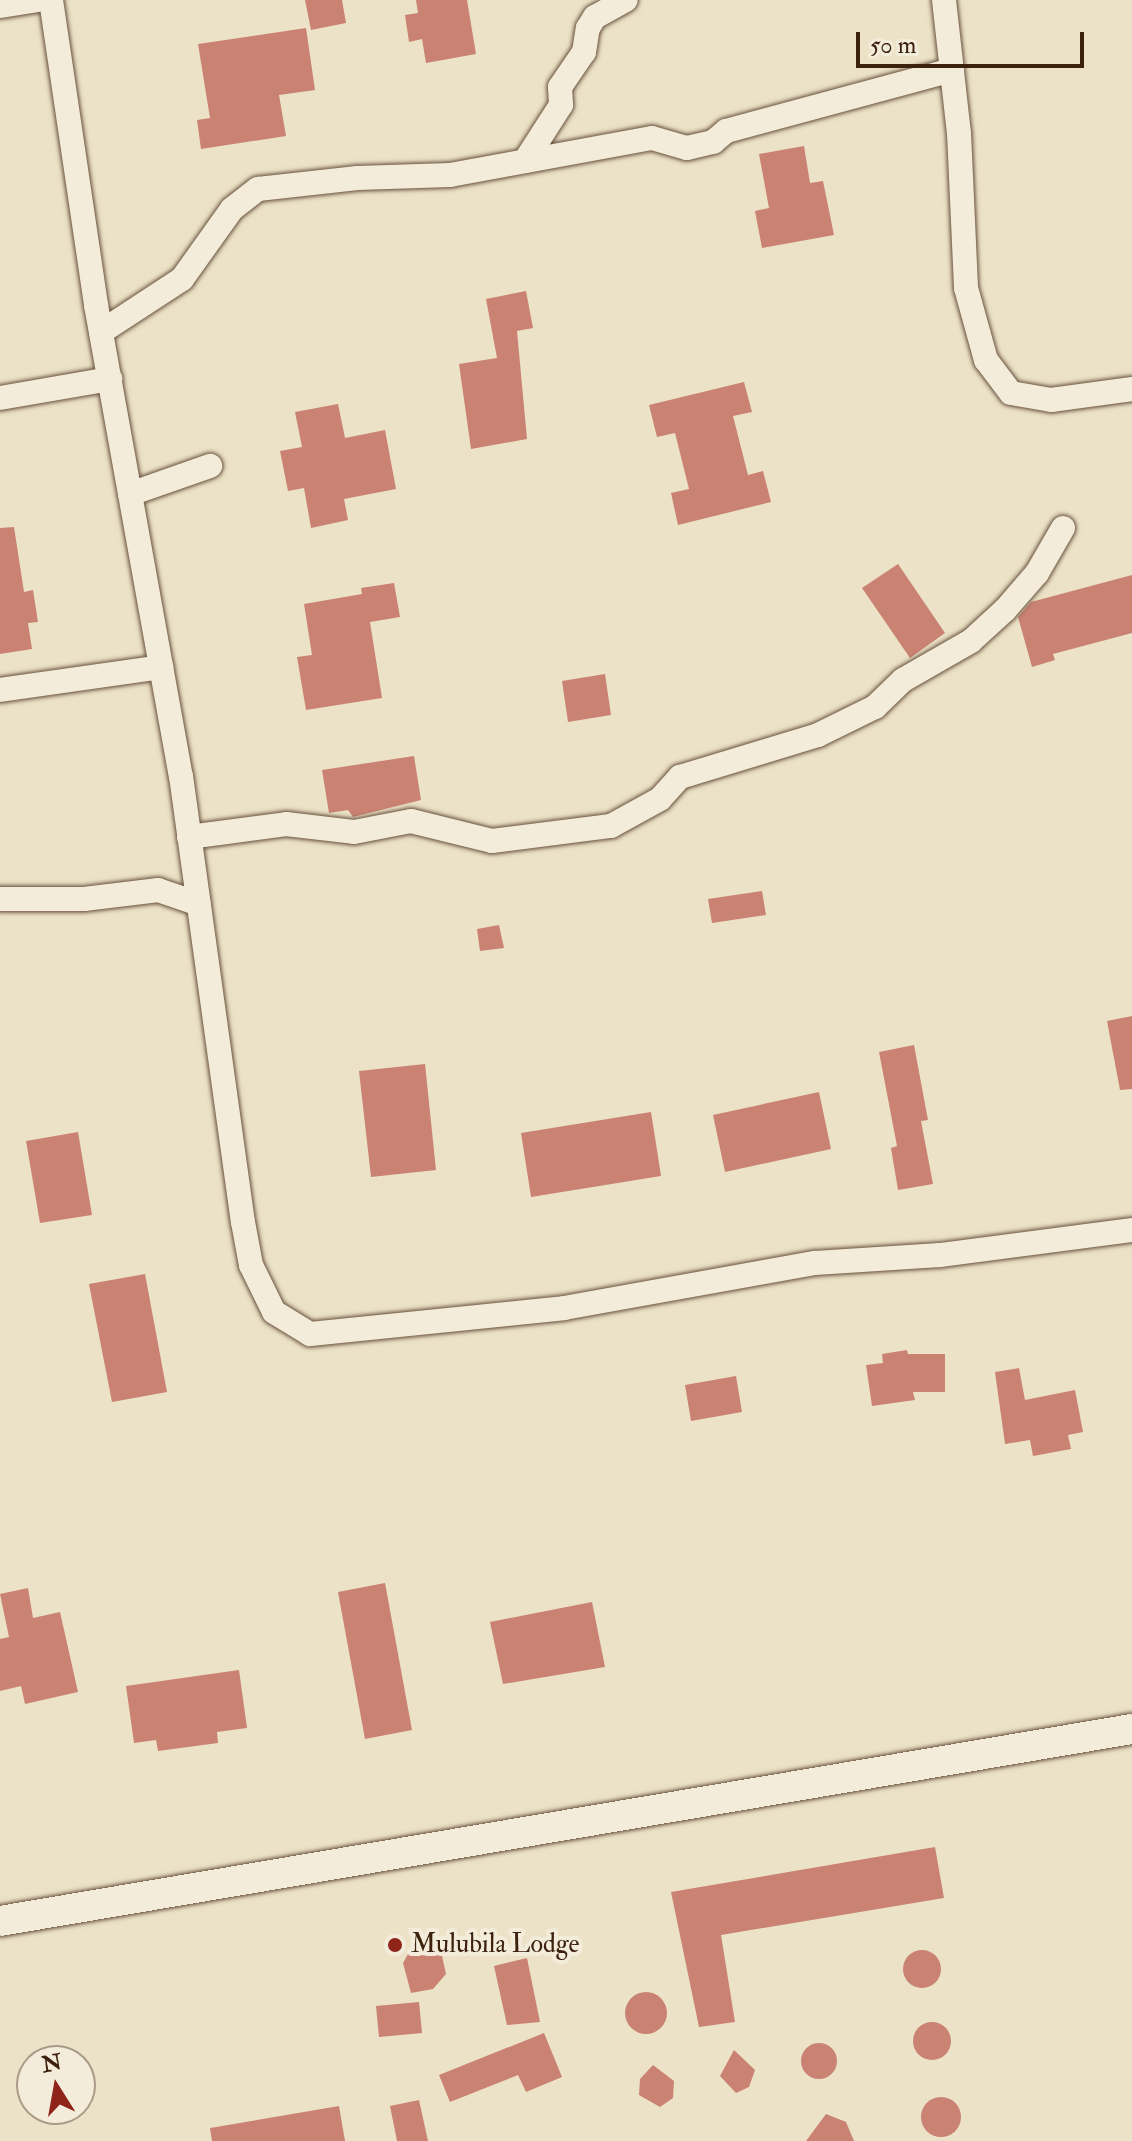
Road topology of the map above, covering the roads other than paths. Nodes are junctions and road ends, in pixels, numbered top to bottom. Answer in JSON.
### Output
{"nodes":[{"id":1,"x":38,"y":0,"type":"edge"},
{"id":2,"x":51,"y":0,"type":"edge"},
{"id":3,"x":626,"y":0,"type":"edge"},
{"id":4,"x":944,"y":0,"type":"edge"},
{"id":5,"x":0,"y":6,"type":"edge"},
{"id":6,"x":952,"y":70,"type":"junction"},
{"id":7,"x":525,"y":161,"type":"junction"},
{"id":8,"x":101,"y":332,"type":"junction"},
{"id":9,"x":110,"y":379,"type":"junction"},
{"id":10,"x":1132,"y":389,"type":"edge"},
{"id":11,"x":0,"y":398,"type":"edge"},
{"id":12,"x":210,"y":466,"type":"dead end"},
{"id":13,"x":130,"y":494,"type":"junction"},
{"id":14,"x":1063,"y":528,"type":"dead end"},
{"id":15,"x":161,"y":667,"type":"junction"},
{"id":16,"x":0,"y":690,"type":"edge"},
{"id":17,"x":189,"y":837,"type":"junction"},
{"id":18,"x":0,"y":899,"type":"edge"},
{"id":19,"x":199,"y":904,"type":"junction"},
{"id":20,"x":1132,"y":1230,"type":"edge"},
{"id":21,"x":1132,"y":1729,"type":"edge"},
{"id":22,"x":0,"y":1921,"type":"edge"}],
"edges":[{"from":1,"to":5,"type":"street"},
{"from":2,"to":8,"type":"street"},
{"from":3,"to":7,"type":"street"},
{"from":4,"to":6,"type":"street"},
{"from":6,"to":7,"type":"street"},
{"from":6,"to":10,"type":"street"},
{"from":7,"to":8,"type":"street"},
{"from":8,"to":9,"type":"street"},
{"from":9,"to":11,"type":"street"},
{"from":9,"to":13,"type":"street"},
{"from":12,"to":13,"type":"street"},
{"from":13,"to":15,"type":"street"},
{"from":14,"to":17,"type":"street"},
{"from":15,"to":16,"type":"street"},
{"from":15,"to":17,"type":"street"},
{"from":17,"to":19,"type":"street"},
{"from":18,"to":19,"type":"street"},
{"from":19,"to":20,"type":"street"},
{"from":21,"to":22,"type":"street"}]}
